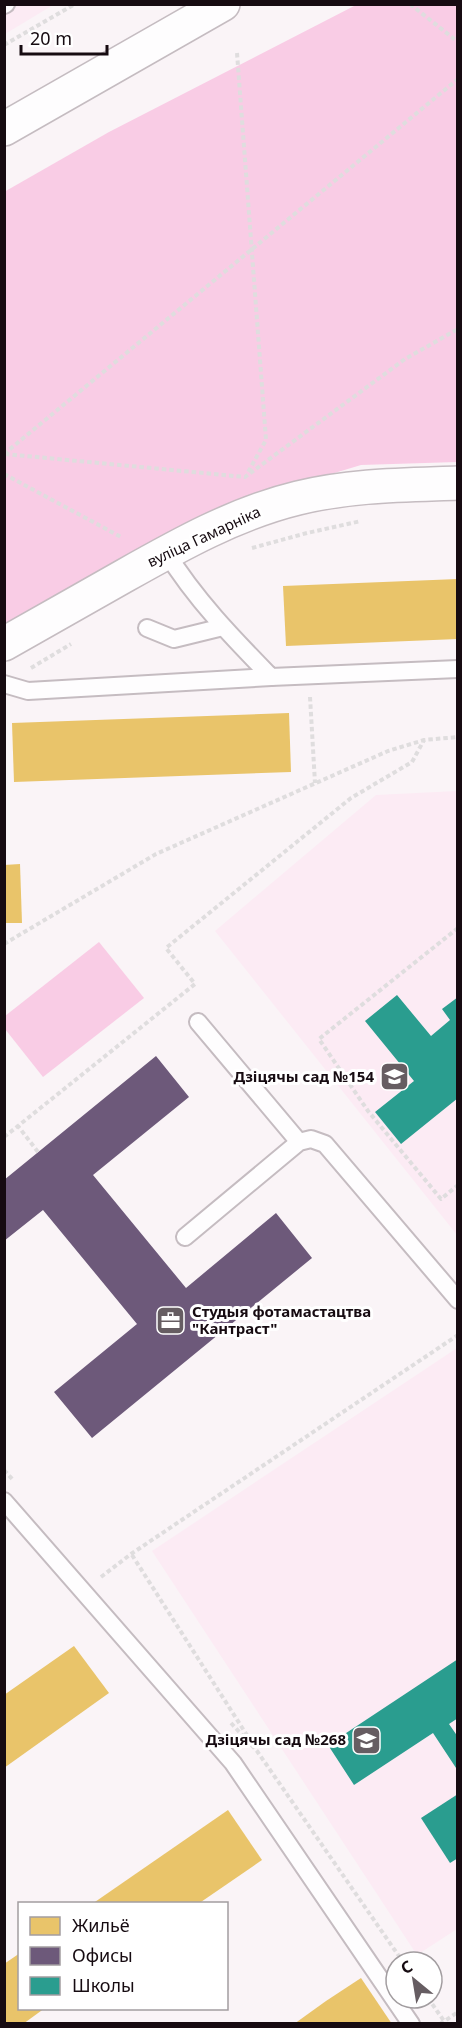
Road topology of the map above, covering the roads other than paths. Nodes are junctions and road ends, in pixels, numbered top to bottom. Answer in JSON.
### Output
{"nodes":[{"id":1,"x":223,"y":4,"type":"edge"},
{"id":2,"x":4,"y":129,"type":"edge"},
{"id":3,"x":458,"y":483,"type":"edge"},
{"id":4,"x":166,"y":552,"type":"junction"},
{"id":5,"x":223,"y":627,"type":"junction"},
{"id":6,"x":147,"y":628,"type":"dead end"},
{"id":7,"x":4,"y":644,"type":"edge"},
{"id":8,"x":458,"y":669,"type":"edge"},
{"id":9,"x":271,"y":677,"type":"junction"},
{"id":10,"x":4,"y":684,"type":"edge"},
{"id":11,"x":198,"y":1022,"type":"dead end"},
{"id":12,"x":299,"y":1142,"type":"junction"},
{"id":13,"x":185,"y":1237,"type":"dead end"},
{"id":14,"x":458,"y":1300,"type":"edge"},
{"id":15,"x":4,"y":1502,"type":"edge"},
{"id":16,"x":411,"y":2024,"type":"edge"}],
"edges":[{"from":1,"to":2,"type":"street"},
{"from":3,"to":4,"type":"street","name":"вуліца Гамарніка"},
{"from":4,"to":5,"type":"lane"},
{"from":4,"to":7,"type":"street","name":"вуліца Гамарніка"},
{"from":5,"to":6,"type":"lane"},
{"from":5,"to":9,"type":"lane"},
{"from":8,"to":9,"type":"lane"},
{"from":9,"to":10,"type":"lane"},
{"from":11,"to":12,"type":"lane"},
{"from":12,"to":13,"type":"lane"},
{"from":12,"to":14,"type":"lane"},
{"from":15,"to":16,"type":"lane"}]}
